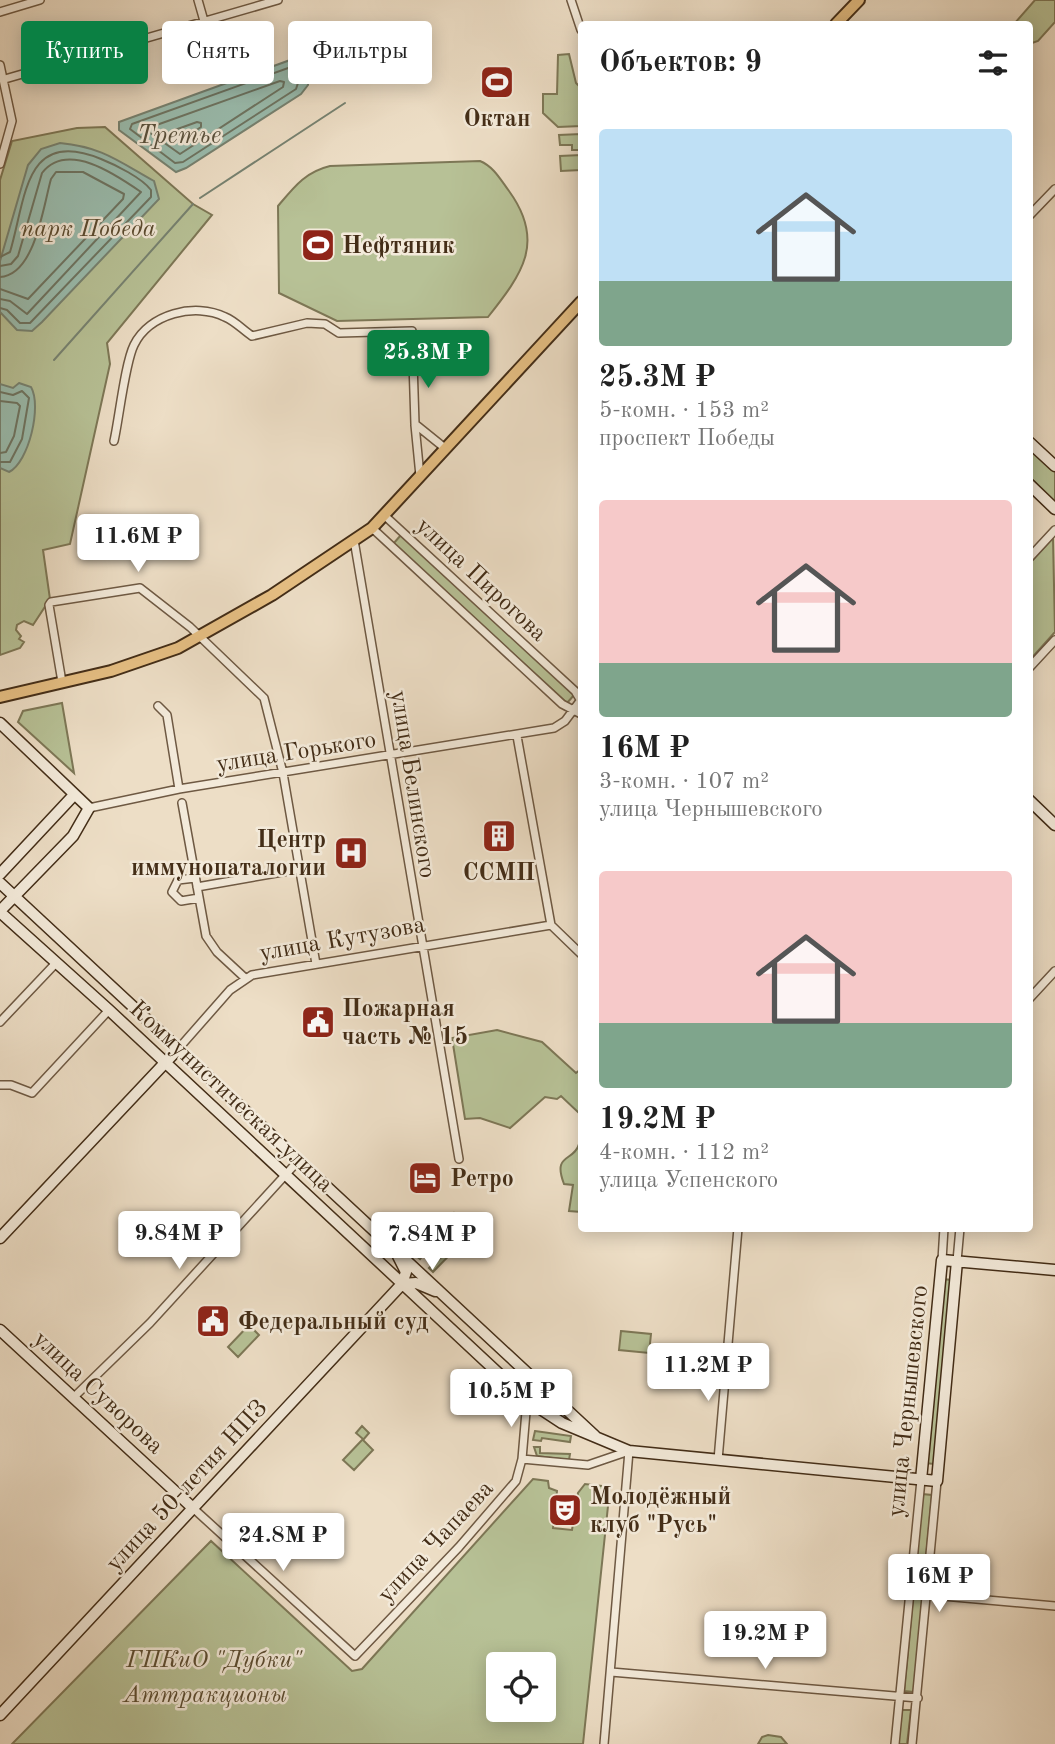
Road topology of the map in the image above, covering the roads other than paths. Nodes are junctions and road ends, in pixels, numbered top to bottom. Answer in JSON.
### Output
{"nodes":[{"id":1,"x":40,"y":0,"type":"edge"},
{"id":2,"x":198,"y":0,"type":"edge"},
{"id":3,"x":278,"y":0,"type":"edge"},
{"id":4,"x":571,"y":0,"type":"edge"},
{"id":5,"x":859,"y":0,"type":"edge"},
{"id":6,"x":0,"y":12,"type":"edge"},
{"id":7,"x":204,"y":21,"type":"joint"},
{"id":8,"x":578,"y":21,"type":"edge"},
{"id":9,"x":839,"y":21,"type":"edge"},
{"id":10,"x":162,"y":33,"type":"edge"},
{"id":11,"x":0,"y":65,"type":"edge"},
{"id":12,"x":5,"y":79,"type":"junction"},
{"id":13,"x":3,"y":97,"type":"edge"},
{"id":14,"x":0,"y":164,"type":"edge"},
{"id":15,"x":1055,"y":189,"type":"edge"},
{"id":16,"x":1033,"y":212,"type":"edge"},
{"id":17,"x":578,"y":305,"type":"edge"},
{"id":18,"x":415,"y":424,"type":"junction"},
{"id":19,"x":114,"y":441,"type":"dead end"},
{"id":20,"x":1033,"y":446,"type":"edge"},
{"id":21,"x":446,"y":449,"type":"junction"},
{"id":22,"x":1055,"y":466,"type":"edge"},
{"id":23,"x":420,"y":477,"type":"junction"},
{"id":24,"x":1033,"y":488,"type":"edge"},
{"id":25,"x":1055,"y":509,"type":"edge"},
{"id":26,"x":385,"y":516,"type":"junction"},
{"id":27,"x":372,"y":528,"type":"junction"},
{"id":28,"x":1055,"y":530,"type":"edge"},
{"id":29,"x":354,"y":540,"type":"junction"},
{"id":30,"x":1033,"y":554,"type":"edge"},
{"id":31,"x":200,"y":636,"type":"junction"},
{"id":32,"x":1055,"y":640,"type":"edge"},
{"id":33,"x":1033,"y":664,"type":"edge"},
{"id":34,"x":62,"y":682,"type":"junction"},
{"id":35,"x":578,"y":696,"type":"edge"},
{"id":36,"x":0,"y":697,"type":"edge"},
{"id":37,"x":158,"y":706,"type":"dead end"},
{"id":38,"x":577,"y":713,"type":"edge"},
{"id":39,"x":0,"y":723,"type":"edge"},
{"id":40,"x":517,"y":736,"type":"junction"},
{"id":41,"x":389,"y":756,"type":"junction"},
{"id":42,"x":283,"y":773,"type":"junction"},
{"id":43,"x":180,"y":789,"type":"junction"},
{"id":44,"x":73,"y":796,"type":"junction"},
{"id":45,"x":182,"y":803,"type":"dead end"},
{"id":46,"x":1033,"y":804,"type":"edge"},
{"id":47,"x":89,"y":808,"type":"junction"},
{"id":48,"x":1055,"y":825,"type":"edge"},
{"id":49,"x":300,"y":869,"type":"junction"},
{"id":50,"x":0,"y":877,"type":"edge"},
{"id":51,"x":195,"y":878,"type":"junction"},
{"id":52,"x":197,"y":887,"type":"junction"},
{"id":53,"x":0,"y":897,"type":"edge"},
{"id":54,"x":14,"y":897,"type":"junction"},
{"id":55,"x":199,"y":898,"type":"junction"},
{"id":56,"x":0,"y":911,"type":"edge"},
{"id":57,"x":551,"y":925,"type":"junction"},
{"id":58,"x":422,"y":946,"type":"junction"},
{"id":59,"x":578,"y":951,"type":"edge"},
{"id":60,"x":56,"y":963,"type":"junction"},
{"id":61,"x":316,"y":964,"type":"junction"},
{"id":62,"x":1055,"y":971,"type":"edge"},
{"id":63,"x":245,"y":978,"type":"junction"},
{"id":64,"x":1033,"y":995,"type":"edge"},
{"id":65,"x":109,"y":1010,"type":"junction"},
{"id":66,"x":0,"y":1023,"type":"edge"},
{"id":67,"x":179,"y":1048,"type":"junction"},
{"id":68,"x":166,"y":1062,"type":"junction"},
{"id":69,"x":0,"y":1085,"type":"edge"},
{"id":70,"x":459,"y":1159,"type":"dead end"},
{"id":71,"x":299,"y":1160,"type":"junction"},
{"id":72,"x":285,"y":1175,"type":"junction"},
{"id":73,"x":738,"y":1232,"type":"edge"},
{"id":74,"x":944,"y":1232,"type":"edge"},
{"id":75,"x":960,"y":1232,"type":"edge"},
{"id":76,"x":0,"y":1238,"type":"edge"},
{"id":77,"x":384,"y":1239,"type":"junction"},
{"id":78,"x":942,"y":1260,"type":"junction"},
{"id":79,"x":957,"y":1261,"type":"junction"},
{"id":80,"x":1055,"y":1270,"type":"edge"},
{"id":81,"x":402,"y":1284,"type":"junction"},
{"id":82,"x":452,"y":1301,"type":"junction"},
{"id":83,"x":0,"y":1329,"type":"edge"},
{"id":84,"x":539,"y":1384,"type":"junction"},
{"id":85,"x":73,"y":1398,"type":"junction"},
{"id":86,"x":527,"y":1400,"type":"junction"},
{"id":87,"x":598,"y":1439,"type":"junction"},
{"id":88,"x":629,"y":1451,"type":"junction"},
{"id":89,"x":522,"y":1460,"type":"junction"},
{"id":90,"x":718,"y":1460,"type":"junction"},
{"id":91,"x":921,"y":1480,"type":"junction"},
{"id":92,"x":937,"y":1481,"type":"junction"},
{"id":93,"x":194,"y":1509,"type":"junction"},
{"id":94,"x":909,"y":1593,"type":"junction"},
{"id":95,"x":927,"y":1594,"type":"junction"},
{"id":96,"x":1055,"y":1606,"type":"edge"},
{"id":97,"x":355,"y":1656,"type":"joint"},
{"id":98,"x":611,"y":1672,"type":"junction"},
{"id":99,"x":900,"y":1696,"type":"junction"},
{"id":100,"x":918,"y":1698,"type":"junction"},
{"id":101,"x":0,"y":1715,"type":"edge"},
{"id":102,"x":604,"y":1744,"type":"edge"},
{"id":103,"x":895,"y":1744,"type":"edge"},
{"id":104,"x":912,"y":1744,"type":"edge"}],
"edges":[{"from":1,"to":6,"type":"street"},
{"from":2,"to":7,"type":"street"},
{"from":3,"to":7,"type":"street"},
{"from":4,"to":8,"type":"street"},
{"from":5,"to":9,"type":"main road"},
{"from":10,"to":12,"type":"street"},
{"from":11,"to":12,"type":"street"},
{"from":12,"to":13,"type":"street"},
{"from":13,"to":14,"type":"street"},
{"from":15,"to":16,"type":"street"},
{"from":17,"to":21,"type":"main road"},
{"from":18,"to":19,"type":"street"},
{"from":18,"to":21,"type":"street"},
{"from":18,"to":23,"type":"street"},
{"from":20,"to":22,"type":"main road"},
{"from":21,"to":23,"type":"main road"},
{"from":23,"to":26,"type":"main road"},
{"from":24,"to":25,"type":"main road"},
{"from":26,"to":27,"type":"main road"},
{"from":26,"to":35,"type":"street","name":"улица Пирогова"},
{"from":27,"to":29,"type":"main road"},
{"from":27,"to":38,"type":"street","name":"улица Пирогова"},
{"from":28,"to":30,"type":"street"},
{"from":29,"to":31,"type":"main road"},
{"from":29,"to":41,"type":"street","name":"улица Белинского"},
{"from":31,"to":34,"type":"main road"},
{"from":31,"to":34,"type":"street"},
{"from":31,"to":42,"type":"street"},
{"from":32,"to":33,"type":"street"},
{"from":34,"to":36,"type":"main road"},
{"from":37,"to":43,"type":"street"},
{"from":38,"to":40,"type":"street","name":"улица Горького"},
{"from":39,"to":44,"type":"main road"},
{"from":40,"to":41,"type":"street","name":"улица Горького"},
{"from":40,"to":57,"type":"street"},
{"from":41,"to":42,"type":"street","name":"улица Горького"},
{"from":41,"to":58,"type":"street","name":"улица Белинского"},
{"from":42,"to":43,"type":"street","name":"улица Горького"},
{"from":42,"to":49,"type":"street"},
{"from":43,"to":47,"type":"street","name":"улица Горького"},
{"from":44,"to":47,"type":"main road"},
{"from":44,"to":50,"type":"main road"},
{"from":45,"to":51,"type":"street"},
{"from":46,"to":48,"type":"main road"},
{"from":47,"to":54,"type":"main road"},
{"from":49,"to":52,"type":"street"},
{"from":49,"to":61,"type":"street"},
{"from":50,"to":54,"type":"main road","name":"Коммунистическая улица"},
{"from":51,"to":52,"type":"street"},
{"from":51,"to":55,"type":"street"},
{"from":52,"to":55,"type":"street"},
{"from":53,"to":54,"type":"main road"},
{"from":54,"to":56,"type":"main road"},
{"from":54,"to":67,"type":"main road","name":"Коммунистическая улица"},
{"from":55,"to":63,"type":"street"},
{"from":56,"to":60,"type":"main road","name":"Коммунистическая улица"},
{"from":57,"to":58,"type":"street","name":"улица Кутузова"},
{"from":57,"to":59,"type":"street"},
{"from":58,"to":61,"type":"street","name":"улица Кутузова"},
{"from":58,"to":70,"type":"street","name":"улица Белинского"},
{"from":60,"to":65,"type":"main road","name":"Коммунистическая улица"},
{"from":60,"to":66,"type":"street"},
{"from":61,"to":63,"type":"street","name":"улица Кутузова"},
{"from":62,"to":64,"type":"street"},
{"from":63,"to":67,"type":"street","name":"улица Кутузова"},
{"from":65,"to":68,"type":"main road","name":"Коммунистическая улица"},
{"from":65,"to":69,"type":"street"},
{"from":67,"to":68,"type":"main road","name":"улица Кутузова"},
{"from":67,"to":71,"type":"main road","name":"Коммунистическая улица"},
{"from":68,"to":72,"type":"main road","name":"Коммунистическая улица"},
{"from":68,"to":76,"type":"main road","name":"улица Кутузова"},
{"from":71,"to":72,"type":"street"},
{"from":71,"to":77,"type":"main road","name":"Коммунистическая улица"},
{"from":72,"to":81,"type":"main road","name":"Коммунистическая улица"},
{"from":72,"to":85,"type":"street"},
{"from":73,"to":90,"type":"street"},
{"from":74,"to":78,"type":"street","name":"улица Чернышевского"},
{"from":75,"to":79,"type":"street","name":"улица Чернышевского"},
{"from":77,"to":81,"type":"main road"},
{"from":77,"to":82,"type":"main road","name":"Коммунистическая улица"},
{"from":78,"to":79,"type":"main road"},
{"from":78,"to":91,"type":"main road","name":"улица Чернышевского"},
{"from":79,"to":80,"type":"main road"},
{"from":79,"to":92,"type":"main road","name":"улица Чернышевского"},
{"from":81,"to":82,"type":"main road"},
{"from":81,"to":86,"type":"main road","name":"Коммунистическая улица"},
{"from":81,"to":93,"type":"main road","name":"улица 50-летия НПЗ"},
{"from":82,"to":84,"type":"main road","name":"Коммунистическая улица"},
{"from":83,"to":85,"type":"main road","name":"улица Суворова"},
{"from":84,"to":86,"type":"main road"},
{"from":84,"to":87,"type":"main road","name":"Коммунистическая улица"},
{"from":85,"to":93,"type":"main road","name":"улица Суворова"},
{"from":86,"to":87,"type":"main road","name":"Коммунистическая улица"},
{"from":86,"to":89,"type":"street","name":"улица Чапаева"},
{"from":87,"to":88,"type":"main road","name":"Коммунистическая улица"},
{"from":88,"to":89,"type":"street"},
{"from":88,"to":90,"type":"main road","name":"Коммунистическая улица"},
{"from":88,"to":98,"type":"street"},
{"from":89,"to":97,"type":"street","name":"улица Чапаева"},
{"from":90,"to":91,"type":"main road","name":"Коммунистическая улица"},
{"from":91,"to":92,"type":"main road","name":"Коммунистическая улица"},
{"from":91,"to":94,"type":"street","name":"улица Чернышевского"},
{"from":92,"to":95,"type":"street","name":"улица Чернышевского"},
{"from":93,"to":97,"type":"street","name":"улица Суворова"},
{"from":93,"to":101,"type":"main road","name":"улица 50-летия НПЗ"},
{"from":94,"to":95,"type":"street"},
{"from":94,"to":99,"type":"street","name":"улица Чернышевского"},
{"from":95,"to":96,"type":"street"},
{"from":95,"to":100,"type":"street","name":"улица Чернышевского"},
{"from":98,"to":99,"type":"street"},
{"from":98,"to":102,"type":"street"},
{"from":99,"to":100,"type":"street"},
{"from":99,"to":103,"type":"street","name":"улица Чернышевского"},
{"from":100,"to":104,"type":"street","name":"улица Чернышевского"}]}
